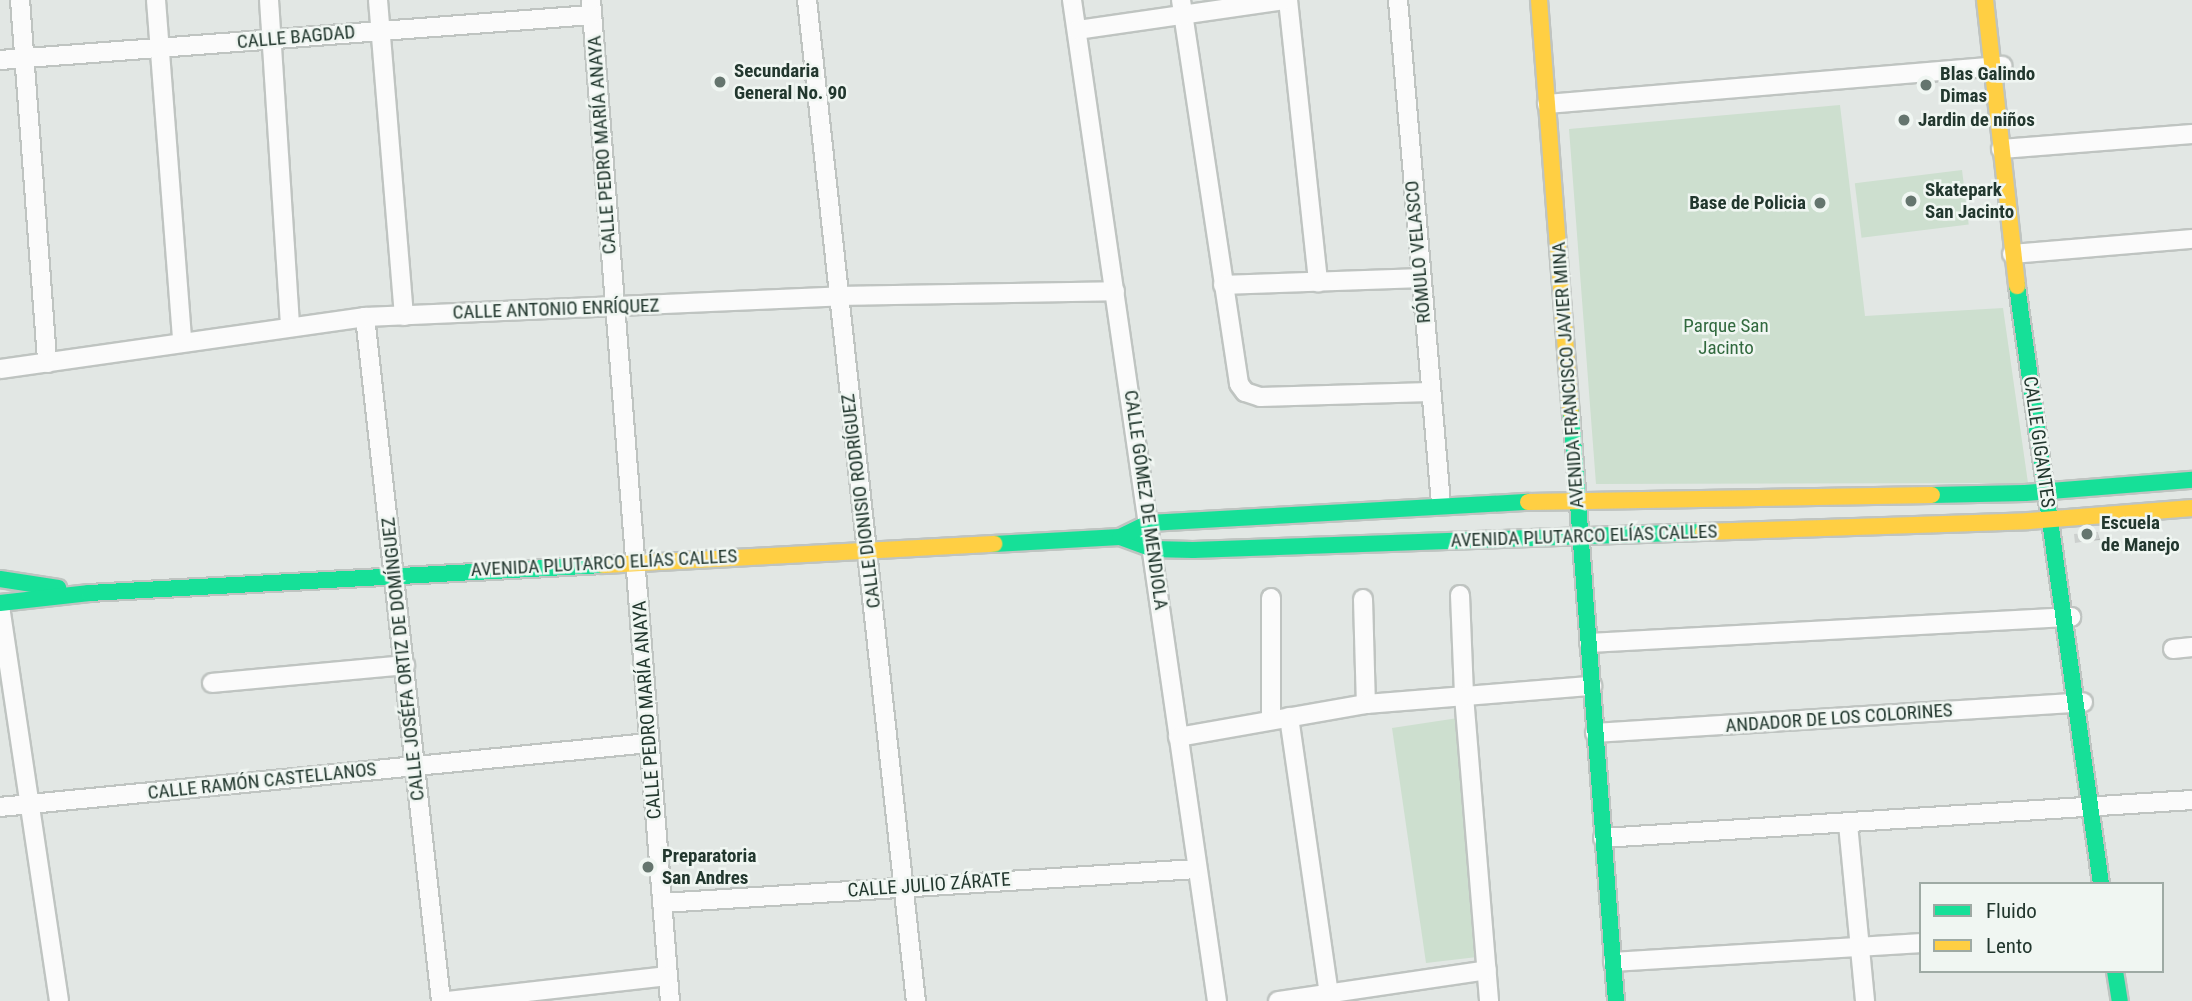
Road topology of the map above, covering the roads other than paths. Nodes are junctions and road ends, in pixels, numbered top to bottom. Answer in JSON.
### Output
{"nodes":[{"id":1,"x":20,"y":0,"type":"edge"},
{"id":2,"x":156,"y":0,"type":"edge"},
{"id":3,"x":269,"y":0,"type":"edge"},
{"id":4,"x":378,"y":0,"type":"edge"},
{"id":5,"x":807,"y":0,"type":"edge"},
{"id":6,"x":1072,"y":0,"type":"edge"},
{"id":7,"x":1286,"y":0,"type":"edge"},
{"id":8,"x":1398,"y":0,"type":"edge"},
{"id":9,"x":1539,"y":0,"type":"edge"},
{"id":10,"x":1984,"y":0,"type":"edge"},
{"id":11,"x":592,"y":7,"type":"edge"},
{"id":12,"x":1182,"y":7,"type":"edge"},
{"id":13,"x":1077,"y":30,"type":"junction"},
{"id":14,"x":381,"y":31,"type":"junction"},
{"id":15,"x":272,"y":39,"type":"junction"},
{"id":16,"x":161,"y":48,"type":"junction"},
{"id":17,"x":25,"y":58,"type":"junction"},
{"id":18,"x":0,"y":60,"type":"edge"},
{"id":19,"x":1997,"y":67,"type":"junction"},
{"id":20,"x":1547,"y":104,"type":"junction"},
{"id":21,"x":2192,"y":134,"type":"edge"},
{"id":22,"x":2001,"y":149,"type":"junction"},
{"id":23,"x":2192,"y":239,"type":"edge"},
{"id":24,"x":2011,"y":254,"type":"junction"},
{"id":25,"x":1420,"y":278,"type":"junction"},
{"id":26,"x":1318,"y":282,"type":"junction"},
{"id":27,"x":1223,"y":285,"type":"junction"},
{"id":28,"x":1115,"y":291,"type":"junction"},
{"id":29,"x":837,"y":296,"type":"junction"},
{"id":30,"x":615,"y":307,"type":"junction"},
{"id":31,"x":404,"y":316,"type":"junction"},
{"id":32,"x":365,"y":317,"type":"junction"},
{"id":33,"x":290,"y":325,"type":"junction"},
{"id":34,"x":182,"y":341,"type":"junction"},
{"id":35,"x":47,"y":363,"type":"junction"},
{"id":36,"x":0,"y":369,"type":"edge"},
{"id":37,"x":1430,"y":392,"type":"junction"},
{"id":38,"x":2192,"y":480,"type":"edge"},
{"id":39,"x":2047,"y":492,"type":"junction"},
{"id":40,"x":1578,"y":499,"type":"junction"},
{"id":41,"x":1441,"y":504,"type":"junction"},
{"id":42,"x":2192,"y":508,"type":"edge"},
{"id":43,"x":2051,"y":520,"type":"junction"},
{"id":44,"x":1149,"y":523,"type":"junction"},
{"id":45,"x":1580,"y":536,"type":"junction"},
{"id":46,"x":1120,"y":537,"type":"junction"},
{"id":47,"x":867,"y":549,"type":"junction"},
{"id":48,"x":1153,"y":549,"type":"junction"},
{"id":49,"x":635,"y":561,"type":"junction"},
{"id":50,"x":394,"y":575,"type":"junction"},
{"id":51,"x":0,"y":579,"type":"edge"},
{"id":52,"x":89,"y":593,"type":"junction"},
{"id":53,"x":1460,"y":595,"type":"dead end"},
{"id":54,"x":1271,"y":598,"type":"dead end"},
{"id":55,"x":1363,"y":599,"type":"dead end"},
{"id":56,"x":0,"y":605,"type":"edge"},
{"id":57,"x":2067,"y":617,"type":"junction"},
{"id":58,"x":1589,"y":643,"type":"junction"},
{"id":59,"x":2192,"y":647,"type":"edge"},
{"id":60,"x":2173,"y":649,"type":"dead end"},
{"id":61,"x":405,"y":665,"type":"junction"},
{"id":62,"x":212,"y":683,"type":"dead end"},
{"id":63,"x":1592,"y":686,"type":"junction"},
{"id":64,"x":1464,"y":696,"type":"junction"},
{"id":65,"x":2080,"y":703,"type":"junction"},
{"id":66,"x":1366,"y":705,"type":"junction"},
{"id":67,"x":1280,"y":718,"type":"junction"},
{"id":68,"x":1595,"y":733,"type":"junction"},
{"id":69,"x":1178,"y":737,"type":"junction"},
{"id":70,"x":649,"y":743,"type":"junction"},
{"id":71,"x":414,"y":766,"type":"junction"},
{"id":72,"x":2192,"y":800,"type":"edge"},
{"id":73,"x":30,"y":804,"type":"junction"},
{"id":74,"x":0,"y":807,"type":"edge"},
{"id":75,"x":2090,"y":807,"type":"junction"},
{"id":76,"x":1848,"y":824,"type":"junction"},
{"id":77,"x":1603,"y":838,"type":"junction"},
{"id":78,"x":1197,"y":869,"type":"junction"},
{"id":79,"x":2101,"y":882,"type":"edge"},
{"id":80,"x":903,"y":886,"type":"junction"},
{"id":81,"x":662,"y":903,"type":"junction"},
{"id":82,"x":1919,"y":943,"type":"edge"},
{"id":83,"x":1859,"y":948,"type":"junction"},
{"id":84,"x":1613,"y":962,"type":"junction"},
{"id":85,"x":1487,"y":971,"type":"junction"},
{"id":86,"x":2115,"y":973,"type":"edge"},
{"id":87,"x":668,"y":976,"type":"junction"},
{"id":88,"x":1329,"y":993,"type":"junction"},
{"id":89,"x":59,"y":1001,"type":"edge"},
{"id":90,"x":441,"y":1001,"type":"edge"},
{"id":91,"x":448,"y":1001,"type":"edge"},
{"id":92,"x":670,"y":1001,"type":"edge"},
{"id":93,"x":916,"y":1001,"type":"edge"},
{"id":94,"x":1217,"y":1001,"type":"edge"},
{"id":95,"x":1278,"y":1001,"type":"edge"},
{"id":96,"x":1489,"y":1001,"type":"edge"},
{"id":97,"x":1616,"y":1001,"type":"edge"},
{"id":98,"x":1865,"y":1001,"type":"edge"},
{"id":99,"x":2120,"y":1001,"type":"edge"}],
"edges":[{"from":1,"to":17,"type":"street"},
{"from":2,"to":16,"type":"street"},
{"from":3,"to":15,"type":"street"},
{"from":4,"to":14,"type":"street"},
{"from":5,"to":29,"type":"street","name":"CALLE DIONISIO RODRÍGUEZ"},
{"from":6,"to":13,"type":"street","name":"CALLE GÓMEZ DE MENDIOLA"},
{"from":7,"to":12,"type":"street"},
{"from":7,"to":26,"type":"street"},
{"from":8,"to":25,"type":"street","name":"RÓMULO VELASCO"},
{"from":9,"to":20,"type":"main road","name":"AVENIDA FRANCISCO JAVIER MINA"},
{"from":10,"to":19,"type":"main road","name":"CALLE GIGANTES"},
{"from":11,"to":14,"type":"street","name":"CALLE BAGDAD"},
{"from":11,"to":30,"type":"street","name":"CALLE PEDRO MARÍA ANAYA"},
{"from":12,"to":13,"type":"street"},
{"from":12,"to":27,"type":"street"},
{"from":13,"to":28,"type":"street","name":"CALLE GÓMEZ DE MENDIOLA"},
{"from":14,"to":15,"type":"street","name":"CALLE BAGDAD"},
{"from":14,"to":31,"type":"street"},
{"from":15,"to":16,"type":"street","name":"CALLE BAGDAD"},
{"from":15,"to":33,"type":"street"},
{"from":16,"to":17,"type":"street","name":"CALLE BAGDAD"},
{"from":16,"to":34,"type":"street"},
{"from":17,"to":18,"type":"street","name":"CALLE BAGDAD"},
{"from":17,"to":35,"type":"street"},
{"from":19,"to":20,"type":"street"},
{"from":19,"to":22,"type":"main road","name":"CALLE GIGANTES"},
{"from":20,"to":40,"type":"main road","name":"AVENIDA FRANCISCO JAVIER MINA"},
{"from":21,"to":22,"type":"street"},
{"from":22,"to":24,"type":"main road","name":"CALLE GIGANTES"},
{"from":23,"to":24,"type":"street"},
{"from":24,"to":39,"type":"main road","name":"CALLE GIGANTES"},
{"from":25,"to":26,"type":"street"},
{"from":25,"to":37,"type":"street","name":"RÓMULO VELASCO"},
{"from":26,"to":27,"type":"street"},
{"from":27,"to":37,"type":"street"},
{"from":28,"to":29,"type":"street","name":"CALLE ANTONIO ENRÍQUEZ"},
{"from":28,"to":44,"type":"street","name":"CALLE GÓMEZ DE MENDIOLA"},
{"from":29,"to":30,"type":"street","name":"CALLE ANTONIO ENRÍQUEZ"},
{"from":29,"to":47,"type":"street","name":"CALLE DIONISIO RODRÍGUEZ"},
{"from":30,"to":31,"type":"street","name":"CALLE ANTONIO ENRÍQUEZ"},
{"from":30,"to":49,"type":"street","name":"CALLE PEDRO MARÍA ANAYA"},
{"from":31,"to":32,"type":"street","name":"CALLE ANTONIO ENRÍQUEZ"},
{"from":32,"to":33,"type":"street","name":"CALLE ANTONIO ENRÍQUEZ"},
{"from":32,"to":50,"type":"street","name":"CALLE JOSÉFA ORTIZ DE DOMÍNGUEZ"},
{"from":33,"to":34,"type":"street","name":"CALLE ANTONIO ENRÍQUEZ"},
{"from":34,"to":35,"type":"street","name":"CALLE ANTONIO ENRÍQUEZ"},
{"from":35,"to":36,"type":"street","name":"CALLE ANTONIO ENRÍQUEZ"},
{"from":37,"to":41,"type":"street","name":"RÓMULO VELASCO"},
{"from":38,"to":39,"type":"main road","name":"AVENIDA PLUTARCO ELÍAS CALLES"},
{"from":39,"to":40,"type":"main road","name":"AVENIDA PLUTARCO ELÍAS CALLES"},
{"from":39,"to":43,"type":"main road","name":"CALLE GIGANTES"},
{"from":40,"to":41,"type":"main road","name":"AVENIDA PLUTARCO ELÍAS CALLES"},
{"from":40,"to":45,"type":"main road","name":"AVENIDA FRANCISCO JAVIER MINA"},
{"from":41,"to":44,"type":"main road","name":"AVENIDA PLUTARCO ELÍAS CALLES"},
{"from":42,"to":43,"type":"main road","name":"AVENIDA PLUTARCO ELÍAS CALLES"},
{"from":43,"to":45,"type":"main road","name":"AVENIDA PLUTARCO ELÍAS CALLES"},
{"from":43,"to":57,"type":"main road","name":"CALLE GIGANTES"},
{"from":44,"to":46,"type":"main road","name":"AVENIDA PLUTARCO ELÍAS CALLES"},
{"from":44,"to":48,"type":"street","name":"CALLE GÓMEZ DE MENDIOLA"},
{"from":45,"to":48,"type":"main road","name":"AVENIDA PLUTARCO ELÍAS CALLES"},
{"from":45,"to":58,"type":"main road","name":"AVENIDA FRANCISCO JAVIER MINA"},
{"from":46,"to":47,"type":"main road","name":"AVENIDA PLUTARCO ELÍAS CALLES"},
{"from":46,"to":48,"type":"main road","name":"AVENIDA PLUTARCO ELÍAS CALLES"},
{"from":47,"to":49,"type":"main road","name":"AVENIDA PLUTARCO ELÍAS CALLES"},
{"from":47,"to":80,"type":"street","name":"CALLE DIONISIO RODRÍGUEZ"},
{"from":48,"to":69,"type":"street","name":"CALLE GÓMEZ DE MENDIOLA"},
{"from":49,"to":50,"type":"main road","name":"AVENIDA PLUTARCO ELÍAS CALLES"},
{"from":49,"to":70,"type":"street","name":"CALLE PEDRO MARÍA ANAYA"},
{"from":50,"to":52,"type":"main road","name":"AVENIDA PLUTARCO ELÍAS CALLES"},
{"from":50,"to":61,"type":"street","name":"CALLE JOSÉFA ORTIZ DE DOMÍNGUEZ"},
{"from":51,"to":52,"type":"main road","name":"AVENIDA PLUTARCO ELÍAS CALLES"},
{"from":52,"to":56,"type":"main road","name":"AVENIDA PLUTARCO ELÍAS CALLES"},
{"from":53,"to":64,"type":"street"},
{"from":54,"to":67,"type":"street"},
{"from":55,"to":66,"type":"street"},
{"from":56,"to":73,"type":"street"},
{"from":57,"to":58,"type":"street"},
{"from":57,"to":65,"type":"main road","name":"CALLE GIGANTES"},
{"from":58,"to":63,"type":"main road","name":"AVENIDA FRANCISCO JAVIER MINA"},
{"from":59,"to":60,"type":"street"},
{"from":61,"to":62,"type":"street"},
{"from":61,"to":71,"type":"street","name":"CALLE JOSÉFA ORTIZ DE DOMÍNGUEZ"},
{"from":63,"to":64,"type":"street"},
{"from":63,"to":68,"type":"main road","name":"AVENIDA FRANCISCO JAVIER MINA"},
{"from":64,"to":66,"type":"street"},
{"from":64,"to":85,"type":"street"},
{"from":65,"to":68,"type":"street","name":"ANDADOR DE LOS COLORINES"},
{"from":65,"to":75,"type":"main road","name":"CALLE GIGANTES"},
{"from":66,"to":67,"type":"street"},
{"from":67,"to":69,"type":"street"},
{"from":67,"to":88,"type":"street"},
{"from":68,"to":77,"type":"main road","name":"AVENIDA FRANCISCO JAVIER MINA"},
{"from":69,"to":78,"type":"street","name":"CALLE GÓMEZ DE MENDIOLA"},
{"from":70,"to":71,"type":"street","name":"CALLE RAMÓN CASTELLANOS"},
{"from":70,"to":81,"type":"street","name":"CALLE PEDRO MARÍA ANAYA"},
{"from":71,"to":73,"type":"street","name":"CALLE RAMÓN CASTELLANOS"},
{"from":71,"to":90,"type":"street","name":"CALLE JOSÉFA ORTIZ DE DOMÍNGUEZ"},
{"from":72,"to":75,"type":"street"},
{"from":73,"to":74,"type":"street","name":"CALLE RAMÓN CASTELLANOS"},
{"from":73,"to":89,"type":"street"},
{"from":75,"to":76,"type":"street"},
{"from":75,"to":79,"type":"main road","name":"CALLE GIGANTES"},
{"from":76,"to":77,"type":"street"},
{"from":76,"to":83,"type":"street"},
{"from":77,"to":84,"type":"main road","name":"AVENIDA FRANCISCO JAVIER MINA"},
{"from":78,"to":80,"type":"street","name":"CALLE JULIO ZÁRATE"},
{"from":78,"to":94,"type":"street","name":"CALLE GÓMEZ DE MENDIOLA"},
{"from":80,"to":81,"type":"street","name":"CALLE JULIO ZÁRATE"},
{"from":80,"to":93,"type":"street","name":"CALLE DIONISIO RODRÍGUEZ"},
{"from":81,"to":87,"type":"street","name":"CALLE PEDRO MARÍA ANAYA"},
{"from":82,"to":83,"type":"street"},
{"from":83,"to":84,"type":"street"},
{"from":83,"to":98,"type":"street"},
{"from":84,"to":97,"type":"main road","name":"AVENIDA FRANCISCO JAVIER MINA"},
{"from":85,"to":88,"type":"street"},
{"from":85,"to":96,"type":"street"},
{"from":86,"to":99,"type":"main road"},
{"from":87,"to":91,"type":"street"},
{"from":87,"to":92,"type":"street","name":"CALLE PEDRO MARÍA ANAYA"},
{"from":88,"to":95,"type":"street"}]}
